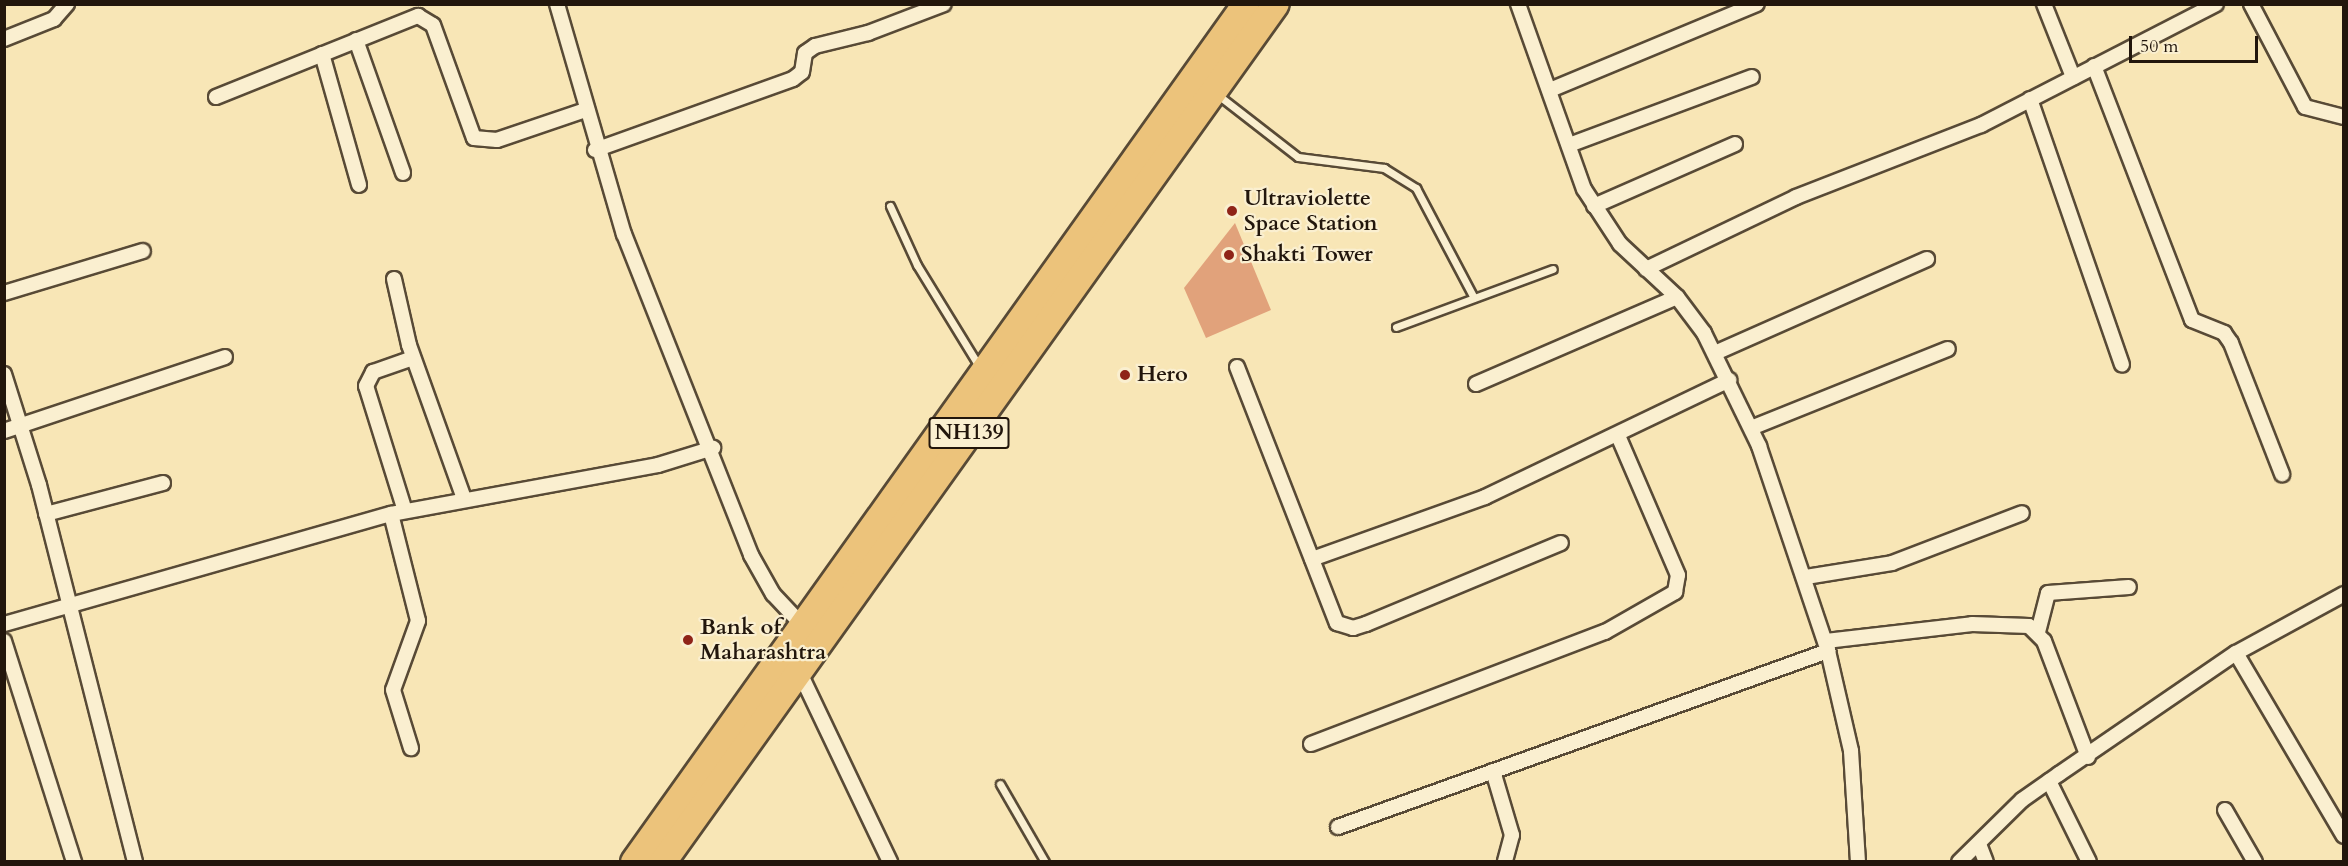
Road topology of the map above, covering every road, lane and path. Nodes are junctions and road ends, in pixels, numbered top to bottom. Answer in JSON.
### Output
{"nodes":[{"id":1,"x":67,"y":4,"type":"edge"},
{"id":2,"x":557,"y":4,"type":"edge"},
{"id":3,"x":944,"y":4,"type":"edge"},
{"id":4,"x":1246,"y":4,"type":"edge"},
{"id":5,"x":1276,"y":4,"type":"edge"},
{"id":6,"x":1518,"y":4,"type":"edge"},
{"id":7,"x":1757,"y":4,"type":"edge"},
{"id":8,"x":2044,"y":4,"type":"edge"},
{"id":9,"x":2216,"y":4,"type":"edge"},
{"id":10,"x":2251,"y":4,"type":"edge"},
{"id":11,"x":4,"y":39,"type":"edge"},
{"id":12,"x":356,"y":40,"type":"junction"},
{"id":13,"x":322,"y":54,"type":"junction"},
{"id":14,"x":2094,"y":66,"type":"junction"},
{"id":15,"x":1752,"y":77,"type":"dead end"},
{"id":16,"x":2073,"y":77,"type":"junction"},
{"id":17,"x":1550,"y":90,"type":"junction"},
{"id":18,"x":1214,"y":91,"type":"junction"},
{"id":19,"x":216,"y":97,"type":"dead end"},
{"id":20,"x":2030,"y":99,"type":"junction"},
{"id":21,"x":585,"y":110,"type":"junction"},
{"id":22,"x":2343,"y":117,"type":"edge"},
{"id":23,"x":1735,"y":144,"type":"dead end"},
{"id":24,"x":1569,"y":145,"type":"junction"},
{"id":25,"x":595,"y":150,"type":"junction"},
{"id":26,"x":403,"y":173,"type":"dead end"},
{"id":27,"x":359,"y":185,"type":"dead end"},
{"id":28,"x":890,"y":206,"type":"dead end"},
{"id":29,"x":1594,"y":206,"type":"junction"},
{"id":30,"x":143,"y":251,"type":"dead end"},
{"id":31,"x":1927,"y":259,"type":"dead end"},
{"id":32,"x":1553,"y":269,"type":"dead end"},
{"id":33,"x":1646,"y":269,"type":"junction"},
{"id":34,"x":394,"y":279,"type":"dead end"},
{"id":35,"x":4,"y":293,"type":"edge"},
{"id":36,"x":1677,"y":297,"type":"junction"},
{"id":37,"x":1474,"y":298,"type":"junction"},
{"id":38,"x":1396,"y":327,"type":"dead end"},
{"id":39,"x":1948,"y":349,"type":"dead end"},
{"id":40,"x":1714,"y":353,"type":"junction"},
{"id":41,"x":225,"y":357,"type":"dead end"},
{"id":42,"x":413,"y":358,"type":"junction"},
{"id":43,"x":2122,"y":364,"type":"dead end"},
{"id":44,"x":1237,"y":366,"type":"dead end"},
{"id":45,"x":4,"y":374,"type":"edge"},
{"id":46,"x":1729,"y":380,"type":"junction"},
{"id":47,"x":991,"y":382,"type":"junction"},
{"id":48,"x":1476,"y":384,"type":"dead end"},
{"id":49,"x":20,"y":424,"type":"junction"},
{"id":50,"x":1751,"y":428,"type":"junction"},
{"id":51,"x":4,"y":431,"type":"edge"},
{"id":52,"x":1618,"y":436,"type":"junction"},
{"id":53,"x":713,"y":448,"type":"junction"},
{"id":54,"x":2282,"y":474,"type":"dead end"},
{"id":55,"x":163,"y":483,"type":"dead end"},
{"id":56,"x":464,"y":499,"type":"junction"},
{"id":57,"x":398,"y":512,"type":"junction"},
{"id":58,"x":2022,"y":513,"type":"dead end"},
{"id":59,"x":46,"y":514,"type":"junction"},
{"id":60,"x":1561,"y":543,"type":"dead end"},
{"id":61,"x":1312,"y":559,"type":"junction"},
{"id":62,"x":1806,"y":578,"type":"junction"},
{"id":63,"x":2129,"y":587,"type":"dead end"},
{"id":64,"x":2343,"y":594,"type":"edge"},
{"id":65,"x":70,"y":605,"type":"junction"},
{"id":66,"x":4,"y":624,"type":"edge"},
{"id":67,"x":2038,"y":632,"type":"junction"},
{"id":68,"x":810,"y":634,"type":"junction"},
{"id":69,"x":4,"y":641,"type":"edge"},
{"id":70,"x":1827,"y":646,"type":"junction"},
{"id":71,"x":2236,"y":653,"type":"junction"},
{"id":72,"x":799,"y":671,"type":"junction"},
{"id":73,"x":1311,"y":744,"type":"dead end"},
{"id":74,"x":411,"y":748,"type":"dead end"},
{"id":75,"x":2088,"y":757,"type":"junction"},
{"id":76,"x":1493,"y":771,"type":"junction"},
{"id":77,"x":2049,"y":781,"type":"junction"},
{"id":78,"x":1000,"y":784,"type":"dead end"},
{"id":79,"x":2225,"y":810,"type":"dead end"},
{"id":80,"x":1338,"y":827,"type":"dead end"},
{"id":81,"x":2343,"y":836,"type":"edge"},
{"id":82,"x":1979,"y":844,"type":"junction"},
{"id":83,"x":74,"y":861,"type":"edge"},
{"id":84,"x":135,"y":861,"type":"edge"},
{"id":85,"x":634,"y":861,"type":"edge"},
{"id":86,"x":663,"y":861,"type":"edge"},
{"id":87,"x":890,"y":861,"type":"edge"},
{"id":88,"x":1045,"y":861,"type":"edge"},
{"id":89,"x":1505,"y":861,"type":"edge"},
{"id":90,"x":1858,"y":861,"type":"edge"},
{"id":91,"x":1959,"y":861,"type":"edge"},
{"id":92,"x":1986,"y":861,"type":"edge"},
{"id":93,"x":2089,"y":861,"type":"edge"},
{"id":94,"x":2255,"y":861,"type":"edge"}],
"edges":[{"from":1,"to":11,"type":"street"},
{"from":2,"to":21,"type":"street"},
{"from":3,"to":25,"type":"street"},
{"from":4,"to":47,"type":"highway","number":"NH139"},
{"from":5,"to":18,"type":"highway","number":"NH139"},
{"from":6,"to":17,"type":"street"},
{"from":7,"to":17,"type":"street"},
{"from":8,"to":16,"type":"street"},
{"from":9,"to":14,"type":"street"},
{"from":10,"to":22,"type":"street"},
{"from":12,"to":13,"type":"street"},
{"from":12,"to":21,"type":"street"},
{"from":12,"to":26,"type":"street"},
{"from":13,"to":19,"type":"street"},
{"from":13,"to":27,"type":"street"},
{"from":14,"to":16,"type":"street"},
{"from":14,"to":54,"type":"street"},
{"from":15,"to":24,"type":"street"},
{"from":16,"to":20,"type":"street"},
{"from":17,"to":24,"type":"street"},
{"from":18,"to":37,"type":"lane"},
{"from":18,"to":47,"type":"highway","number":"NH139"},
{"from":20,"to":33,"type":"street"},
{"from":20,"to":43,"type":"street"},
{"from":21,"to":25,"type":"street"},
{"from":23,"to":29,"type":"street"},
{"from":24,"to":29,"type":"street"},
{"from":25,"to":53,"type":"street"},
{"from":28,"to":47,"type":"lane"},
{"from":29,"to":33,"type":"street"},
{"from":30,"to":35,"type":"street"},
{"from":31,"to":40,"type":"street"},
{"from":32,"to":37,"type":"lane"},
{"from":33,"to":36,"type":"street"},
{"from":34,"to":42,"type":"street"},
{"from":36,"to":40,"type":"street"},
{"from":36,"to":48,"type":"street"},
{"from":37,"to":38,"type":"lane"},
{"from":39,"to":50,"type":"street"},
{"from":40,"to":46,"type":"street"},
{"from":41,"to":49,"type":"street"},
{"from":42,"to":56,"type":"street"},
{"from":42,"to":57,"type":"street"},
{"from":44,"to":61,"type":"street"},
{"from":45,"to":49,"type":"street"},
{"from":46,"to":50,"type":"street"},
{"from":46,"to":52,"type":"street"},
{"from":47,"to":68,"type":"highway","number":"NH139"},
{"from":49,"to":51,"type":"street"},
{"from":49,"to":59,"type":"street"},
{"from":50,"to":62,"type":"street"},
{"from":52,"to":61,"type":"street"},
{"from":52,"to":73,"type":"street"},
{"from":53,"to":56,"type":"street"},
{"from":53,"to":68,"type":"street"},
{"from":55,"to":59,"type":"street"},
{"from":56,"to":57,"type":"street"},
{"from":57,"to":65,"type":"street"},
{"from":57,"to":74,"type":"street"},
{"from":58,"to":62,"type":"street"},
{"from":59,"to":65,"type":"street"},
{"from":60,"to":61,"type":"street"},
{"from":62,"to":70,"type":"street"},
{"from":63,"to":67,"type":"street"},
{"from":64,"to":71,"type":"street"},
{"from":65,"to":66,"type":"street"},
{"from":65,"to":84,"type":"street"},
{"from":67,"to":70,"type":"street"},
{"from":67,"to":75,"type":"street"},
{"from":68,"to":72,"type":"highway","number":"NH139"},
{"from":68,"to":85,"type":"highway","number":"NH139"},
{"from":69,"to":83,"type":"street"},
{"from":70,"to":76,"type":"street"},
{"from":70,"to":90,"type":"street"},
{"from":71,"to":75,"type":"street"},
{"from":71,"to":81,"type":"street"},
{"from":72,"to":86,"type":"highway","number":"NH139"},
{"from":72,"to":87,"type":"street"},
{"from":75,"to":77,"type":"street"},
{"from":76,"to":80,"type":"street"},
{"from":76,"to":89,"type":"street"},
{"from":77,"to":82,"type":"street"},
{"from":77,"to":93,"type":"street"},
{"from":78,"to":88,"type":"lane"},
{"from":79,"to":94,"type":"street"},
{"from":82,"to":91,"type":"street"},
{"from":82,"to":92,"type":"street"}]}
